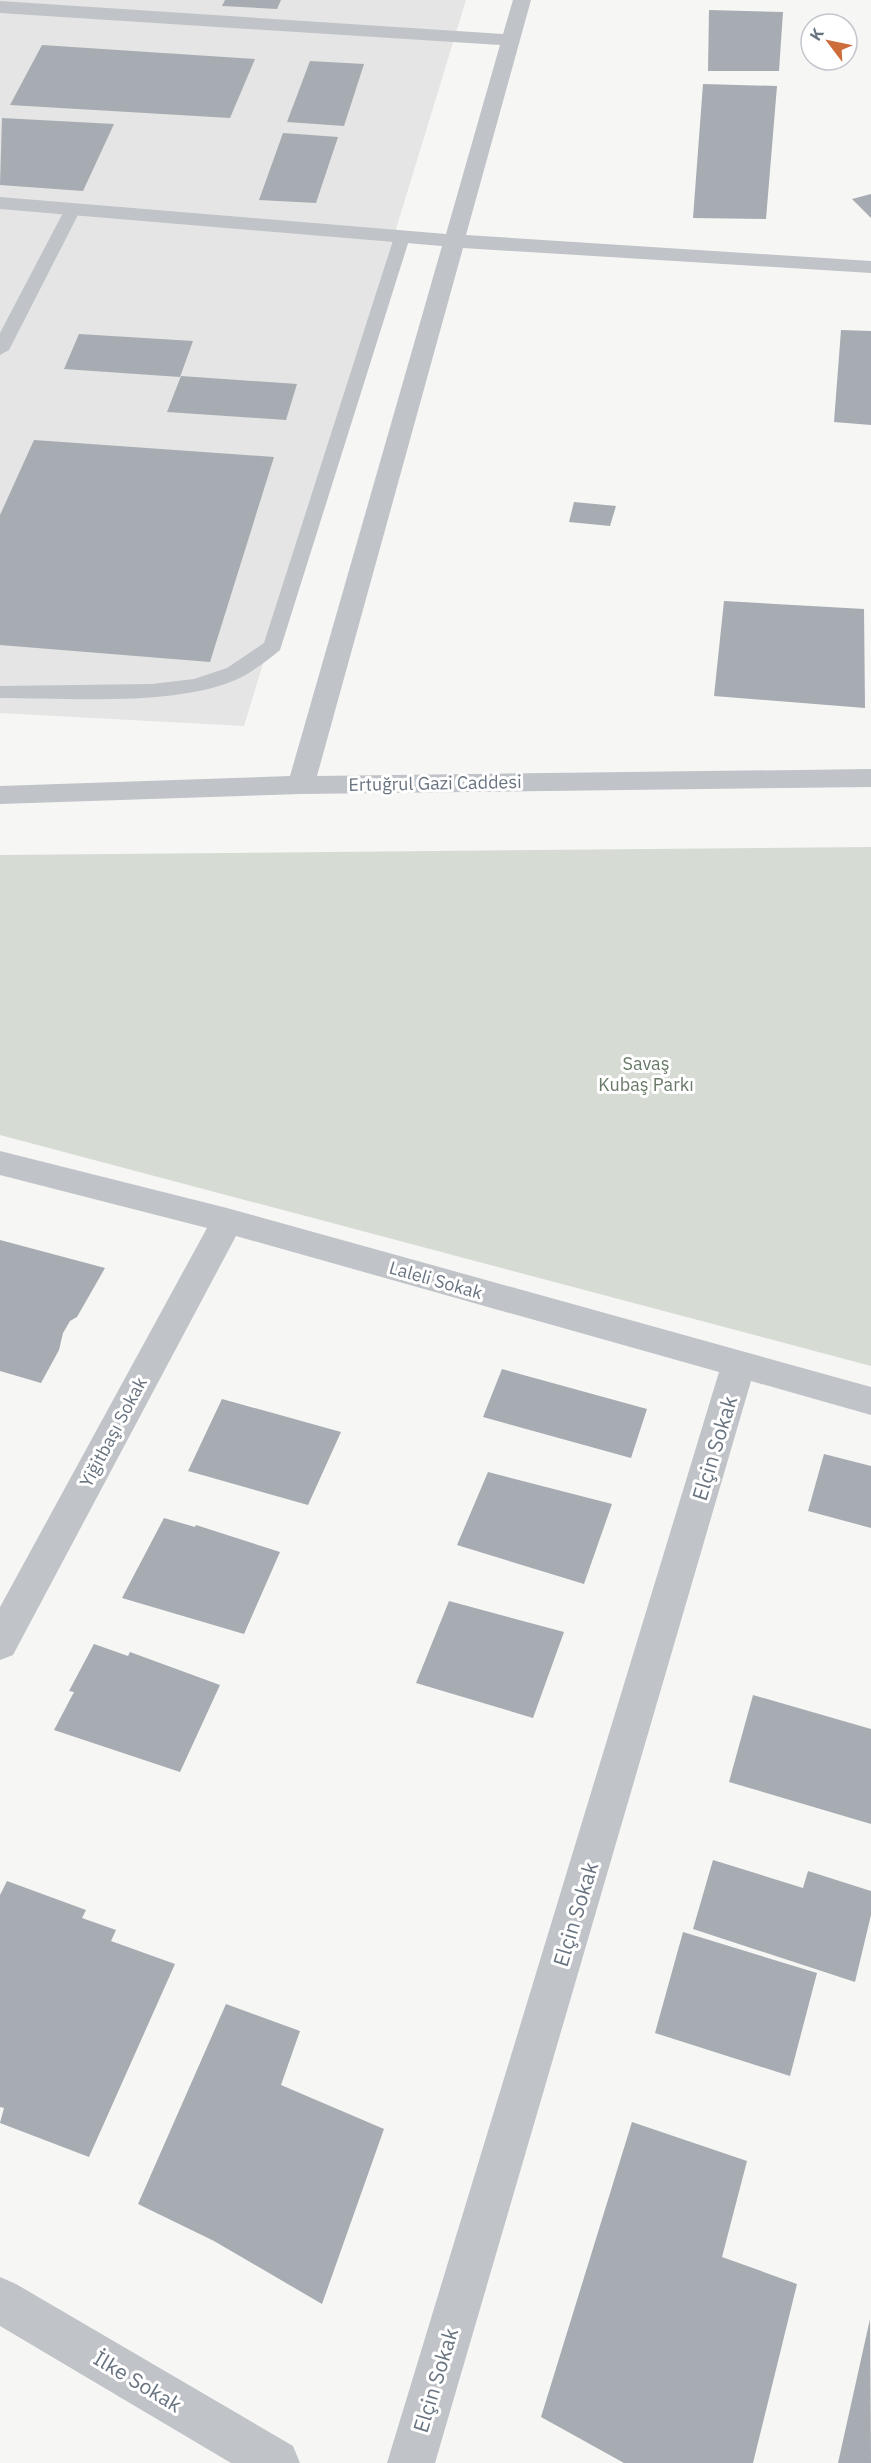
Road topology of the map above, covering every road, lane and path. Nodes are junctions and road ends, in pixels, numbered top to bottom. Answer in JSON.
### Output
{"nodes":[{"id":1,"x":522,"y":0,"type":"edge"},
{"id":2,"x":0,"y":7,"type":"edge"},
{"id":3,"x":510,"y":40,"type":"junction"},
{"id":4,"x":0,"y":203,"type":"edge"},
{"id":5,"x":73,"y":209,"type":"junction"},
{"id":6,"x":402,"y":237,"type":"junction"},
{"id":7,"x":453,"y":241,"type":"junction"},
{"id":8,"x":871,"y":267,"type":"edge"},
{"id":9,"x":0,"y":350,"type":"edge"},
{"id":10,"x":0,"y":692,"type":"edge"},
{"id":11,"x":871,"y":778,"type":"edge"},
{"id":12,"x":301,"y":784,"type":"junction"},
{"id":13,"x":0,"y":795,"type":"edge"},
{"id":14,"x":0,"y":1163,"type":"edge"},
{"id":15,"x":227,"y":1221,"type":"junction"},
{"id":16,"x":739,"y":1365,"type":"junction"},
{"id":17,"x":871,"y":1401,"type":"edge"},
{"id":18,"x":0,"y":1643,"type":"edge"},
{"id":19,"x":0,"y":2300,"type":"edge"},
{"id":20,"x":276,"y":2463,"type":"edge"},
{"id":21,"x":411,"y":2463,"type":"edge"}],
"edges":[{"from":1,"to":3,"type":"street"},
{"from":2,"to":3,"type":"street"},
{"from":3,"to":7,"type":"street"},
{"from":4,"to":5,"type":"street"},
{"from":5,"to":6,"type":"street"},
{"from":5,"to":9,"type":"lane"},
{"from":6,"to":7,"type":"street"},
{"from":6,"to":10,"type":"lane"},
{"from":7,"to":8,"type":"street"},
{"from":7,"to":12,"type":"street"},
{"from":11,"to":12,"type":"street","name":"Ertuğrul Gazi Caddesi"},
{"from":12,"to":13,"type":"street","name":"Ertuğrul Gazi Caddesi"},
{"from":14,"to":15,"type":"street","name":"Laleli Sokak"},
{"from":15,"to":16,"type":"street","name":"Laleli Sokak"},
{"from":15,"to":18,"type":"street","name":"Yiğitbaşı Sokak"},
{"from":16,"to":17,"type":"street","name":"Laleli Sokak"},
{"from":16,"to":21,"type":"street","name":"Elçin Sokak"},
{"from":19,"to":20,"type":"street","name":"İlke Sokak"}]}
